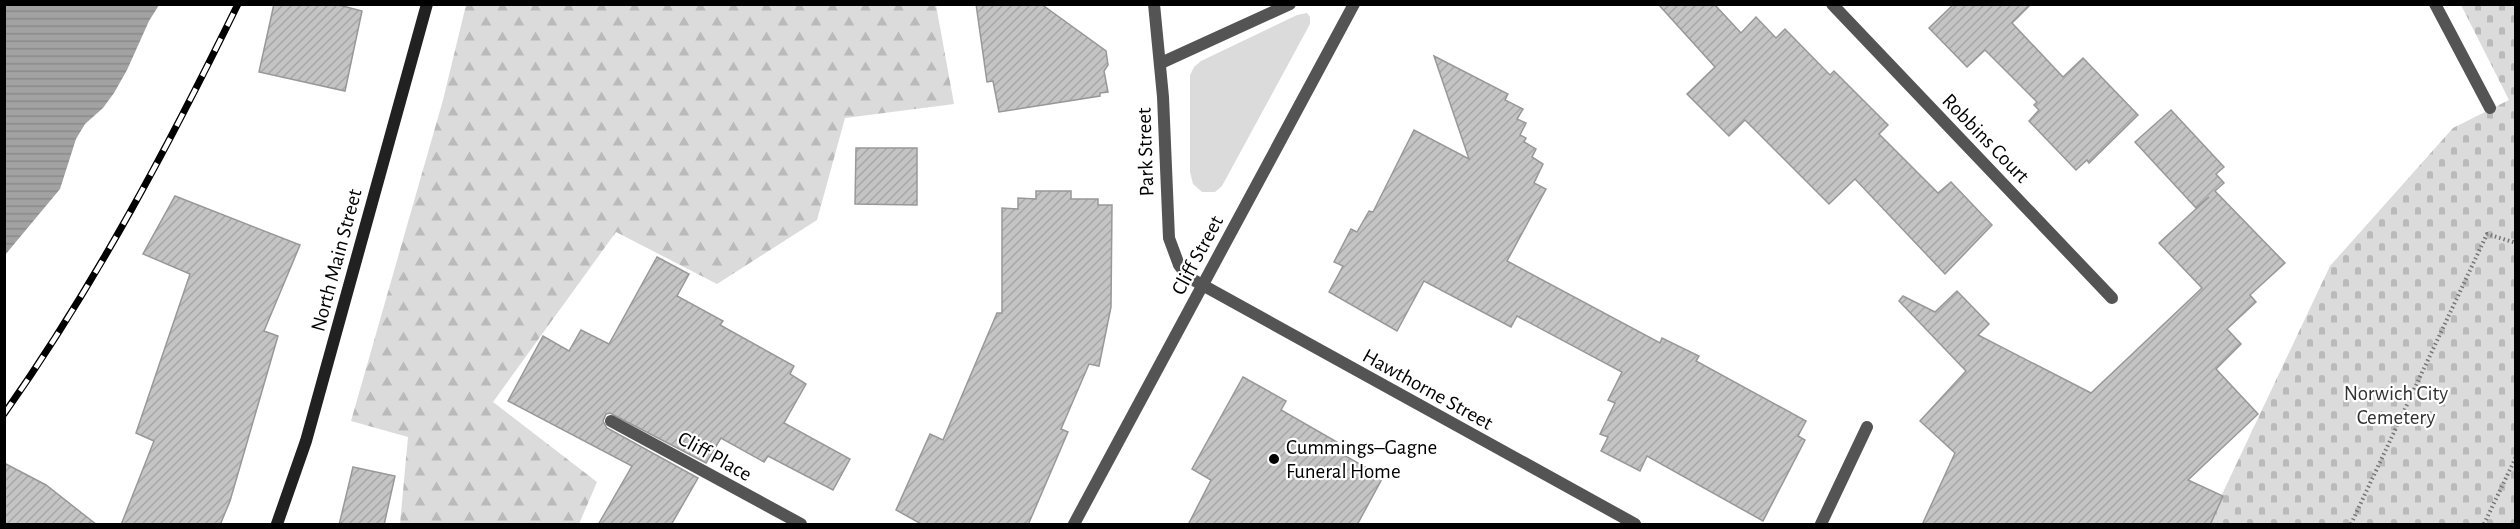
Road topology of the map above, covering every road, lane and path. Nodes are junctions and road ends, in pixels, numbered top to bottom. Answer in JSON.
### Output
{"nodes":[{"id":1,"x":427,"y":4,"type":"edge"},
{"id":2,"x":1154,"y":4,"type":"edge"},
{"id":3,"x":1290,"y":4,"type":"edge"},
{"id":4,"x":1354,"y":4,"type":"edge"},
{"id":5,"x":1832,"y":4,"type":"edge"},
{"id":6,"x":2435,"y":4,"type":"edge"},
{"id":7,"x":1161,"y":63,"type":"junction"},
{"id":8,"x":2490,"y":108,"type":"dead end"},
{"id":9,"x":2516,"y":243,"type":"edge"},
{"id":10,"x":1202,"y":287,"type":"junction"},
{"id":11,"x":2112,"y":298,"type":"dead end"},
{"id":12,"x":611,"y":421,"type":"dead end"},
{"id":13,"x":1867,"y":427,"type":"dead end"},
{"id":14,"x":2516,"y":457,"type":"edge"},
{"id":15,"x":277,"y":525,"type":"edge"},
{"id":16,"x":801,"y":525,"type":"edge"},
{"id":17,"x":1074,"y":525,"type":"edge"},
{"id":18,"x":1635,"y":525,"type":"edge"},
{"id":19,"x":1821,"y":525,"type":"edge"},
{"id":20,"x":2351,"y":525,"type":"edge"},
{"id":21,"x":2484,"y":525,"type":"edge"}],
"edges":[{"from":1,"to":15,"type":"main road","name":"North Main Street"},
{"from":2,"to":7,"type":"street","name":"Park Street"},
{"from":3,"to":7,"type":"street"},
{"from":4,"to":10,"type":"street","name":"Cliff Street"},
{"from":5,"to":11,"type":"street","name":"Robbins Court"},
{"from":6,"to":8,"type":"street"},
{"from":7,"to":10,"type":"street","name":"Park Street"},
{"from":9,"to":20,"type":"path"},
{"from":10,"to":17,"type":"street","name":"Cliff Street"},
{"from":10,"to":18,"type":"street","name":"Hawthorne Street"},
{"from":12,"to":16,"type":"street","name":"Cliff Place"},
{"from":13,"to":19,"type":"street"},
{"from":14,"to":21,"type":"path"}]}
